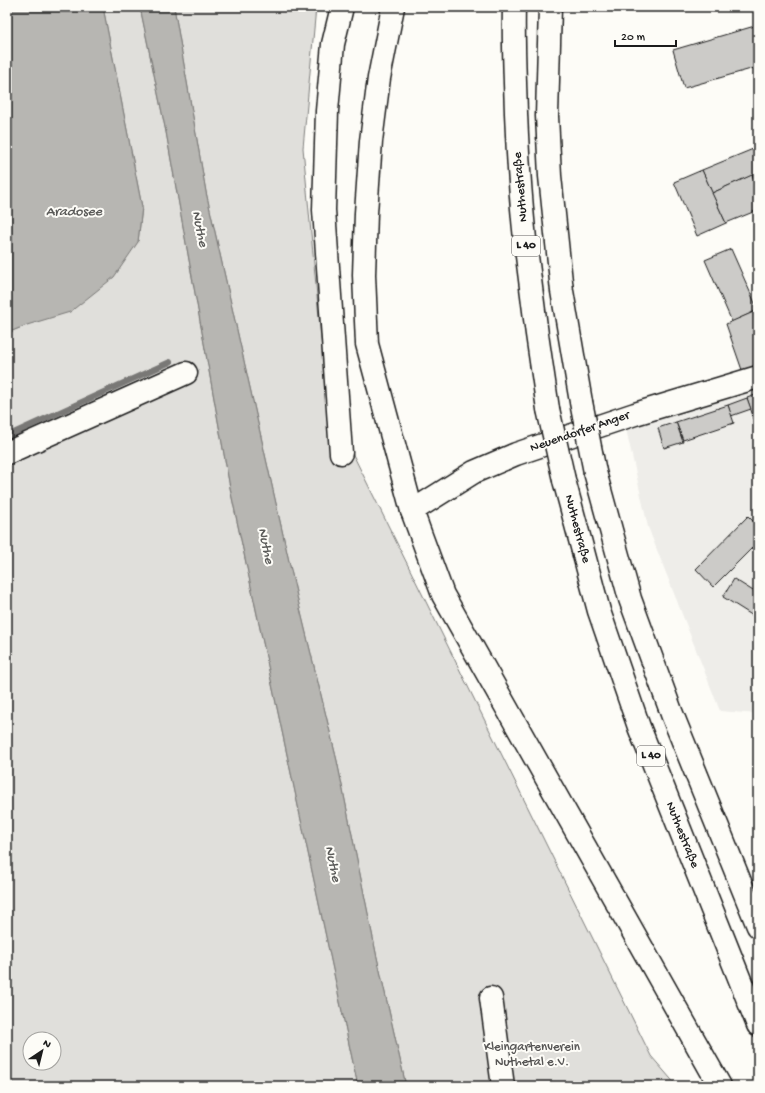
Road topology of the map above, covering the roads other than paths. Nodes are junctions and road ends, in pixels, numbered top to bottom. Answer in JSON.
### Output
{"nodes":[{"id":1,"x":342,"y":7,"type":"edge"},
{"id":2,"x":393,"y":7,"type":"edge"},
{"id":3,"x":514,"y":7,"type":"edge"},
{"id":4,"x":550,"y":7,"type":"edge"},
{"id":5,"x":186,"y":373,"type":"dead end"},
{"id":6,"x":758,"y":377,"type":"edge"},
{"id":7,"x":7,"y":453,"type":"edge"},
{"id":8,"x":341,"y":453,"type":"dead end"},
{"id":9,"x":412,"y":511,"type":"junction"},
{"id":10,"x":758,"y":926,"type":"edge"},
{"id":11,"x":491,"y":998,"type":"dead end"},
{"id":12,"x":758,"y":1024,"type":"edge"},
{"id":13,"x":503,"y":1086,"type":"edge"},
{"id":14,"x":720,"y":1086,"type":"edge"}],
"edges":[{"from":1,"to":8,"type":"main road"},
{"from":2,"to":9,"type":"main road"},
{"from":3,"to":12,"type":"main road","name":"Nuthestraße","number":"L 40","bridge":true},
{"from":4,"to":10,"type":"main road","number":"L 40","bridge":true},
{"from":5,"to":7,"type":"main road"},
{"from":6,"to":9,"type":"main road","name":"Neuendorfer Anger"},
{"from":9,"to":14,"type":"main road"},
{"from":11,"to":13,"type":"main road"}]}
